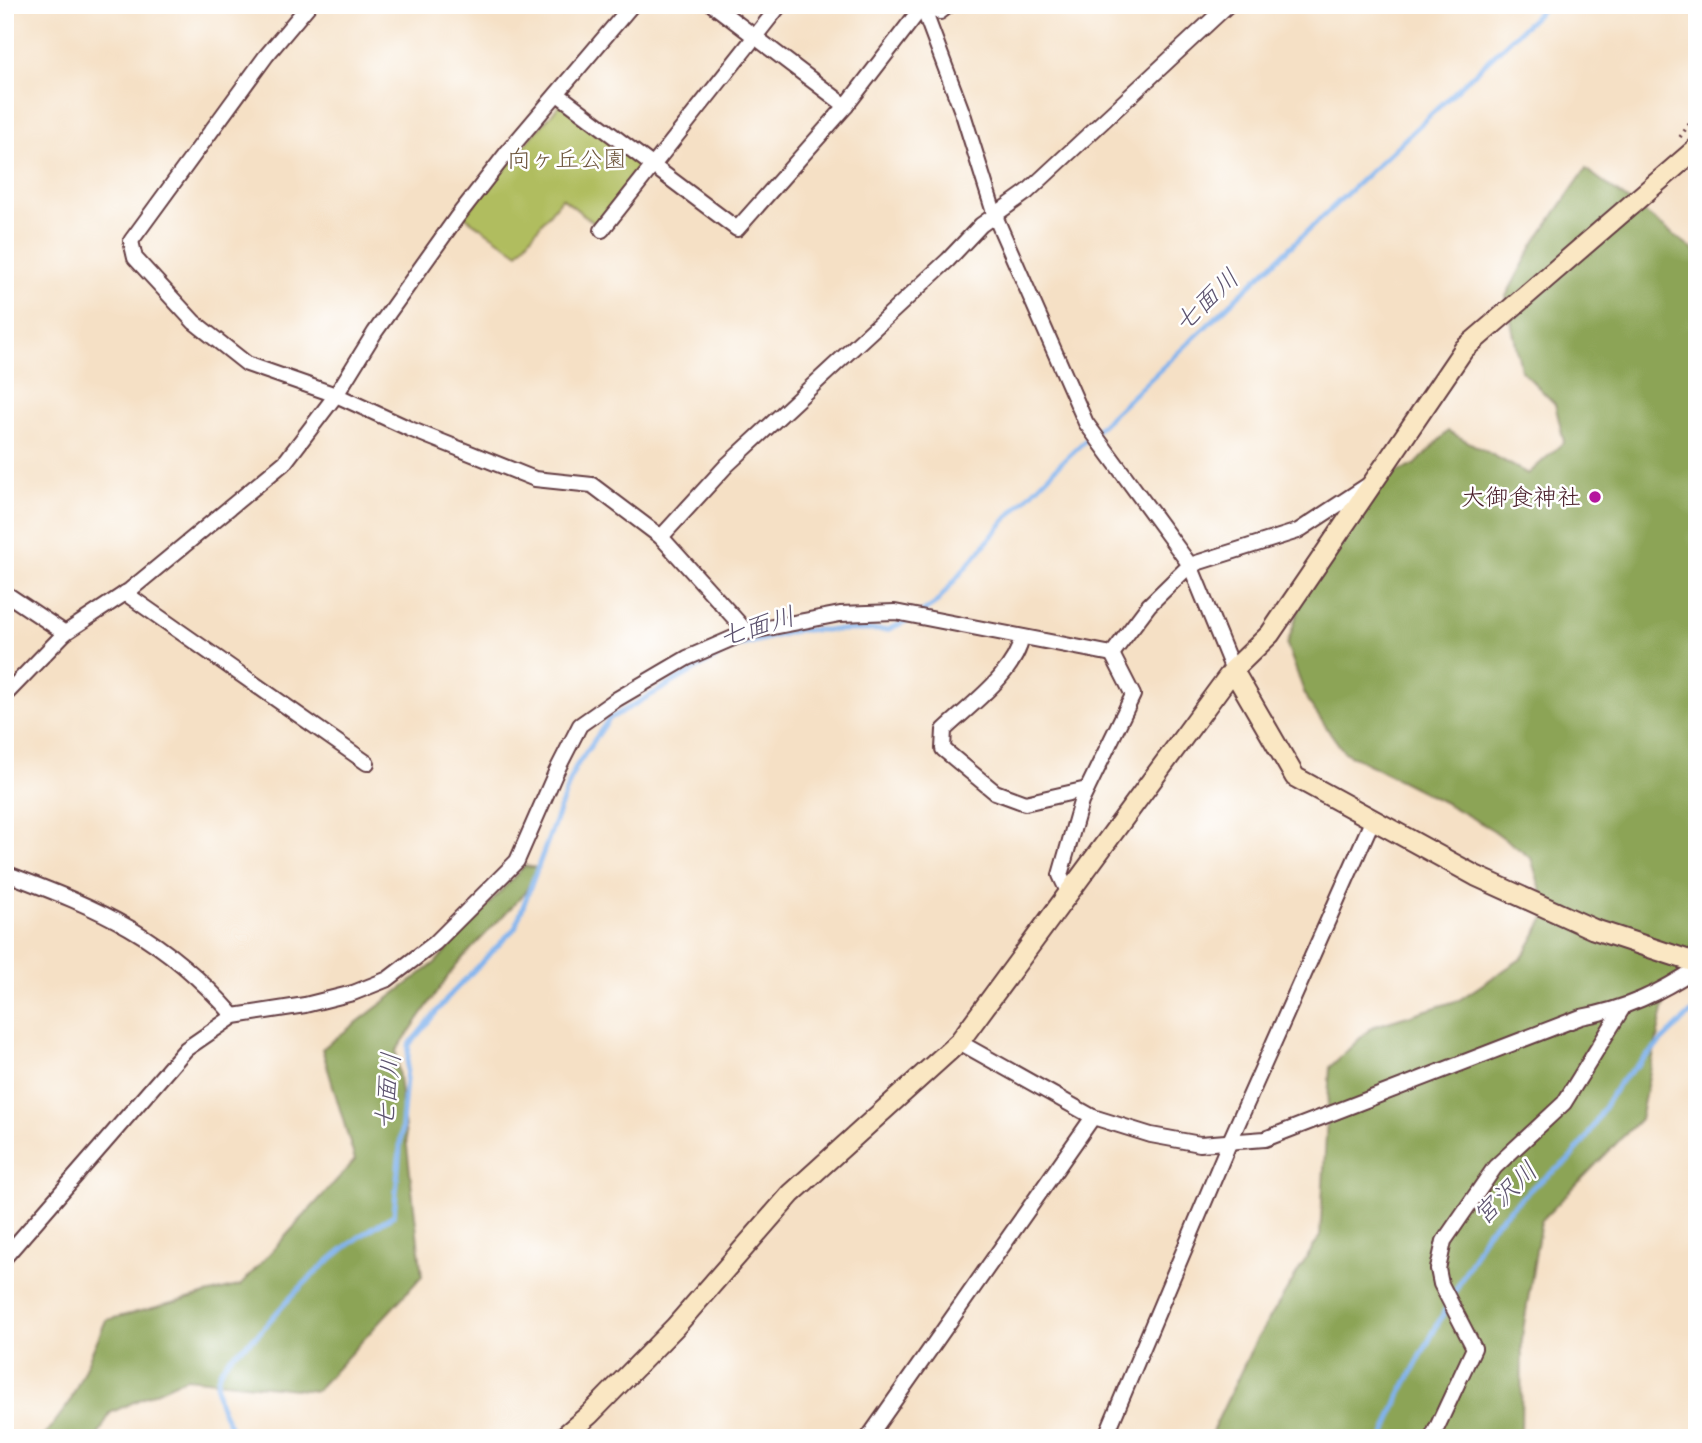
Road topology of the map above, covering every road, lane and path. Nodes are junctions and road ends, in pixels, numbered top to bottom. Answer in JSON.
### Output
{"nodes":[{"id":1,"x":309,"y":5,"type":"edge"},
{"id":2,"x":632,"y":5,"type":"edge"},
{"id":3,"x":713,"y":5,"type":"edge"},
{"id":4,"x":780,"y":5,"type":"edge"},
{"id":5,"x":949,"y":5,"type":"edge"},
{"id":6,"x":1228,"y":5,"type":"edge"},
{"id":7,"x":922,"y":6,"type":"edge"},
{"id":8,"x":754,"y":36,"type":"junction"},
{"id":9,"x":559,"y":95,"type":"junction"},
{"id":10,"x":846,"y":106,"type":"junction"},
{"id":11,"x":1697,"y":148,"type":"edge"},
{"id":12,"x":653,"y":165,"type":"junction"},
{"id":13,"x":995,"y":216,"type":"junction"},
{"id":14,"x":602,"y":230,"type":"dead end"},
{"id":15,"x":336,"y":395,"type":"junction"},
{"id":16,"x":1376,"y":480,"type":"junction"},
{"id":17,"x":661,"y":537,"type":"junction"},
{"id":18,"x":1190,"y":565,"type":"junction"},
{"id":19,"x":5,"y":593,"type":"edge"},
{"id":20,"x":125,"y":593,"type":"junction"},
{"id":21,"x":747,"y":632,"type":"junction"},
{"id":22,"x":65,"y":633,"type":"junction"},
{"id":23,"x":1022,"y":638,"type":"junction"},
{"id":24,"x":1112,"y":654,"type":"junction"},
{"id":25,"x":1233,"y":670,"type":"junction"},
{"id":26,"x":5,"y":695,"type":"edge"},
{"id":27,"x":367,"y":763,"type":"dead end"},
{"id":28,"x":1087,"y":789,"type":"junction"},
{"id":29,"x":1373,"y":820,"type":"junction"},
{"id":30,"x":5,"y":873,"type":"edge"},
{"id":31,"x":1068,"y":892,"type":"junction"},
{"id":32,"x":1697,"y":966,"type":"edge"},
{"id":33,"x":1622,"y":1009,"type":"junction"},
{"id":34,"x":234,"y":1016,"type":"junction"},
{"id":35,"x":959,"y":1042,"type":"junction"},
{"id":36,"x":1093,"y":1116,"type":"junction"},
{"id":37,"x":1230,"y":1142,"type":"junction"},
{"id":38,"x":5,"y":1257,"type":"edge"},
{"id":39,"x":562,"y":1438,"type":"edge"},
{"id":40,"x":868,"y":1438,"type":"edge"},
{"id":41,"x":1105,"y":1438,"type":"edge"},
{"id":42,"x":1432,"y":1438,"type":"edge"}],
"edges":[{"from":1,"to":15,"type":"street"},
{"from":2,"to":9,"type":"street"},
{"from":3,"to":8,"type":"street"},
{"from":4,"to":8,"type":"street"},
{"from":5,"to":7,"type":"street"},
{"from":6,"to":13,"type":"street"},
{"from":7,"to":10,"type":"street"},
{"from":7,"to":13,"type":"street"},
{"from":8,"to":10,"type":"street"},
{"from":8,"to":12,"type":"street"},
{"from":9,"to":12,"type":"street"},
{"from":9,"to":15,"type":"street"},
{"from":10,"to":12,"type":"street"},
{"from":11,"to":16,"type":"street"},
{"from":12,"to":14,"type":"street"},
{"from":13,"to":17,"type":"street"},
{"from":13,"to":18,"type":"street"},
{"from":15,"to":17,"type":"street"},
{"from":15,"to":20,"type":"street"},
{"from":16,"to":18,"type":"street"},
{"from":16,"to":25,"type":"street"},
{"from":17,"to":21,"type":"street"},
{"from":18,"to":24,"type":"street"},
{"from":18,"to":25,"type":"street"},
{"from":19,"to":22,"type":"street"},
{"from":20,"to":22,"type":"street"},
{"from":20,"to":27,"type":"street"},
{"from":21,"to":23,"type":"street"},
{"from":21,"to":34,"type":"street"},
{"from":22,"to":26,"type":"street"},
{"from":23,"to":24,"type":"street"},
{"from":23,"to":28,"type":"street"},
{"from":24,"to":28,"type":"street"},
{"from":25,"to":29,"type":"street"},
{"from":25,"to":31,"type":"street"},
{"from":28,"to":31,"type":"street"},
{"from":29,"to":32,"type":"street"},
{"from":29,"to":37,"type":"street"},
{"from":30,"to":34,"type":"street"},
{"from":31,"to":35,"type":"street"},
{"from":32,"to":33,"type":"street"},
{"from":33,"to":37,"type":"street"},
{"from":33,"to":42,"type":"street"},
{"from":34,"to":38,"type":"street"},
{"from":35,"to":36,"type":"street"},
{"from":35,"to":39,"type":"street"},
{"from":36,"to":37,"type":"street"},
{"from":36,"to":40,"type":"street"},
{"from":37,"to":41,"type":"street"}]}
